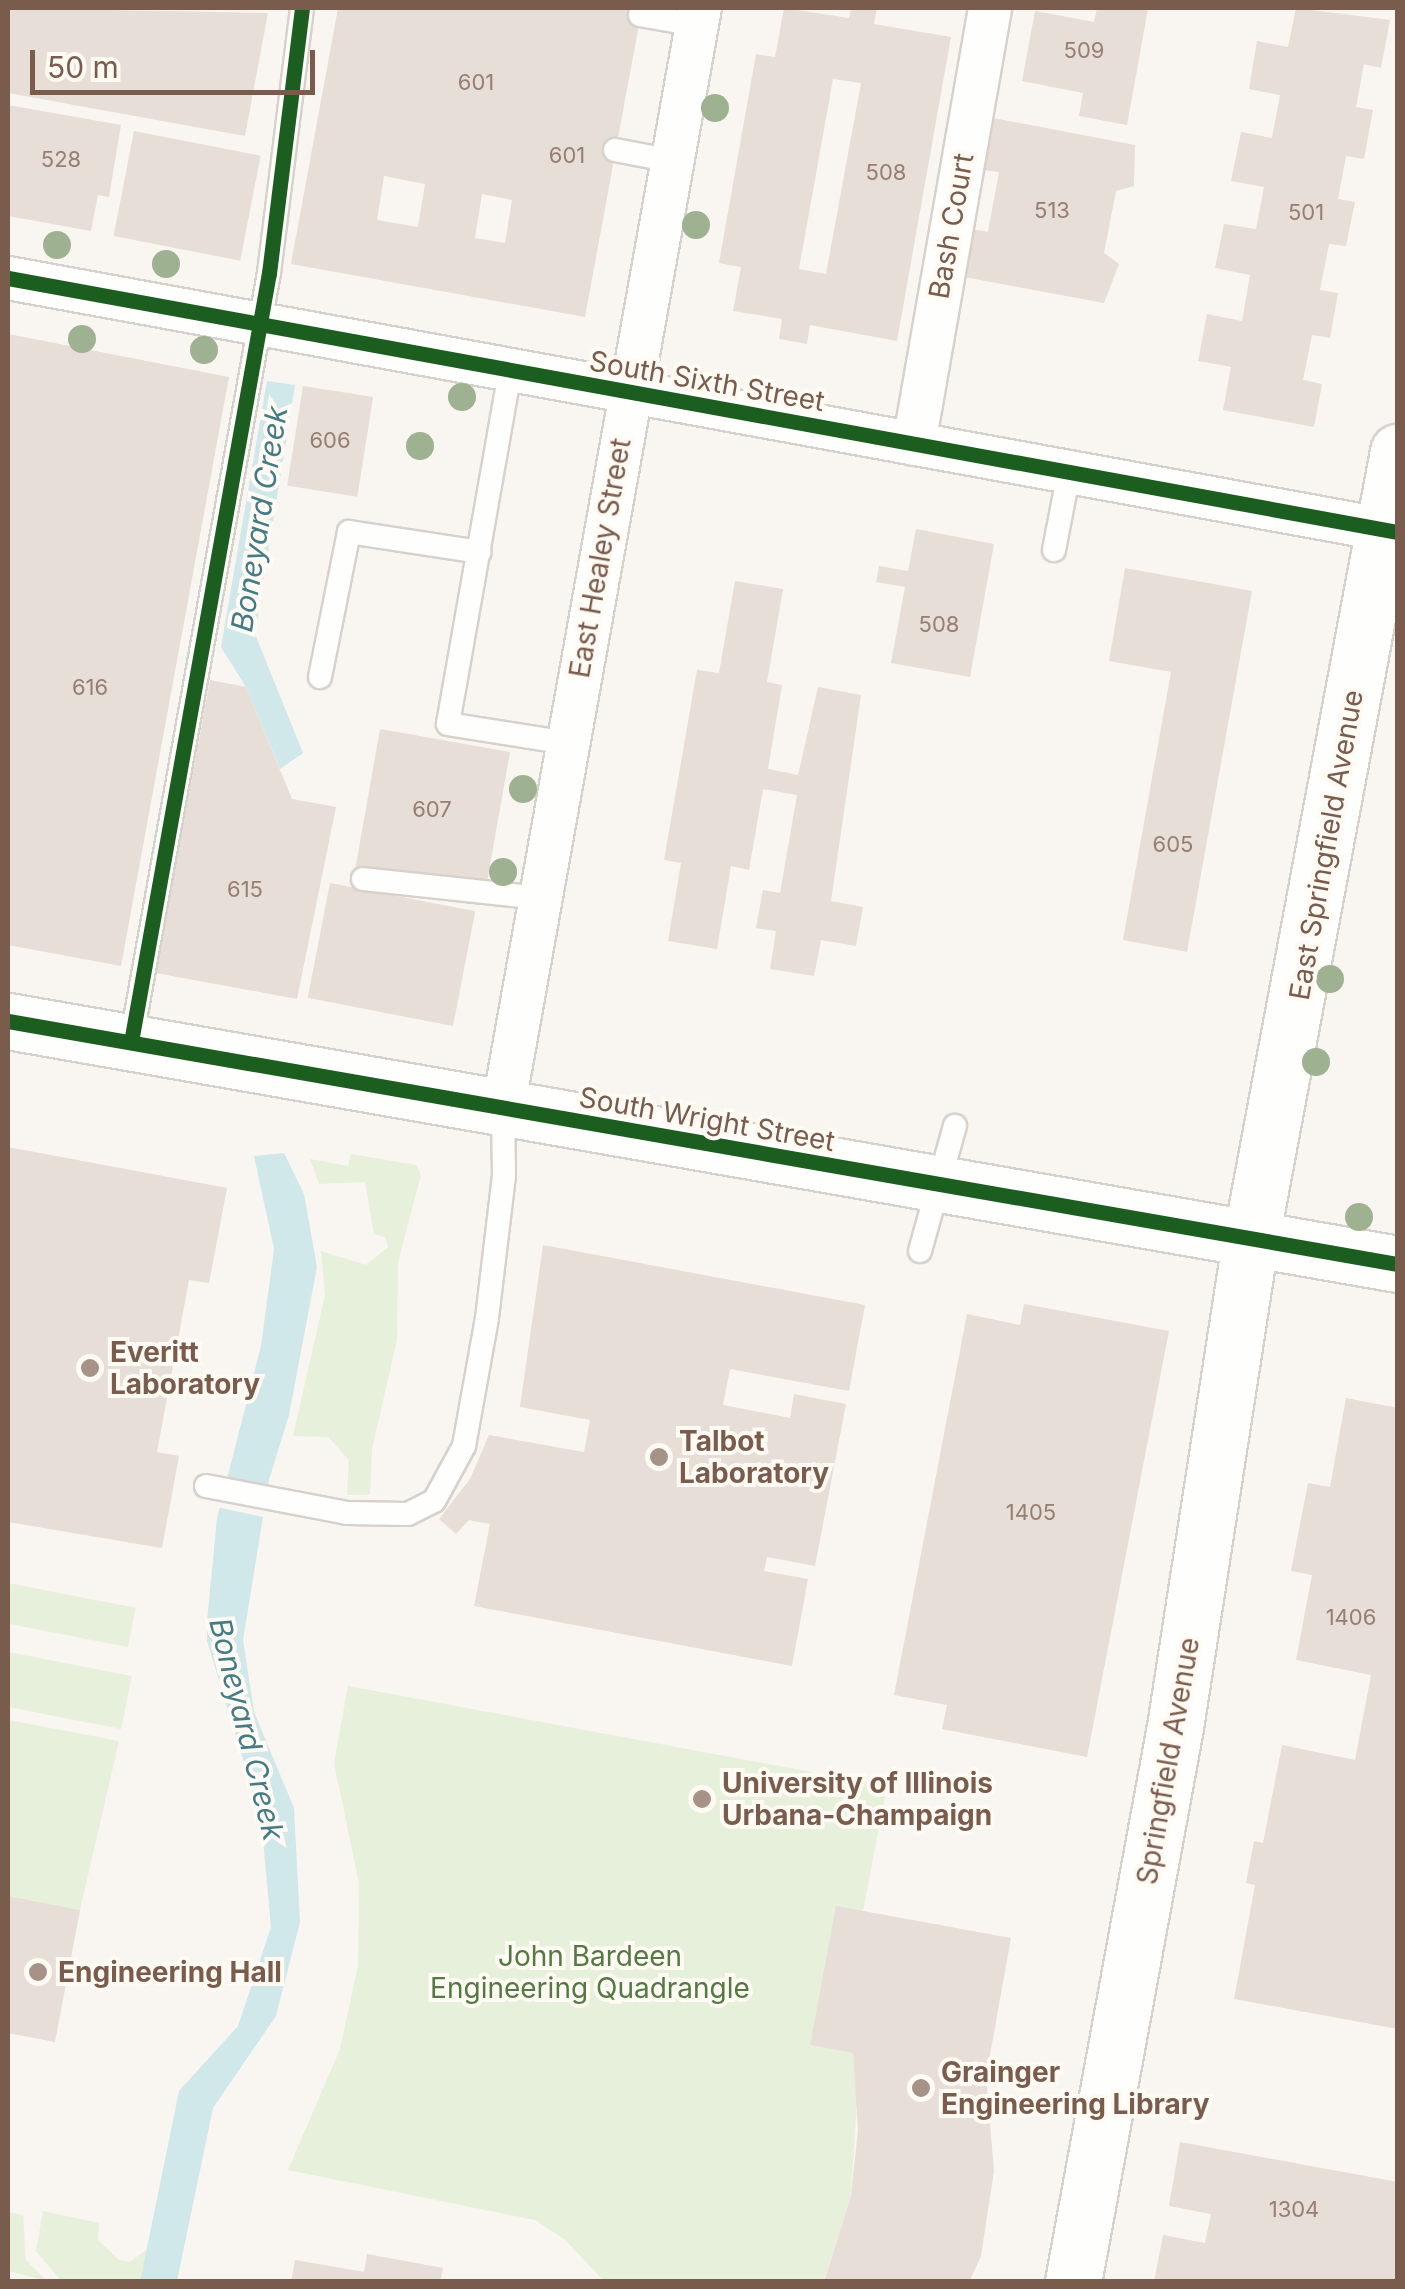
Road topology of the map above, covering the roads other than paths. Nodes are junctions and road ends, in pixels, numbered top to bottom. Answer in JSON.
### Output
{"nodes":[{"id":1,"x":302,"y":8,"type":"edge"},
{"id":2,"x":990,"y":8,"type":"edge"},
{"id":3,"x":640,"y":15,"type":"dead end"},
{"id":4,"x":698,"y":16,"type":"edge"},
{"id":5,"x":615,"y":150,"type":"dead end"},
{"id":6,"x":672,"y":162,"type":"junction"},
{"id":7,"x":8,"y":278,"type":"edge"},
{"id":8,"x":259,"y":327,"type":"junction"},
{"id":9,"x":510,"y":372,"type":"junction"},
{"id":10,"x":630,"y":393,"type":"junction"},
{"id":11,"x":914,"y":444,"type":"junction"},
{"id":12,"x":1398,"y":452,"type":"edge"},
{"id":13,"x":1069,"y":472,"type":"junction"},
{"id":14,"x":1391,"y":530,"type":"edge"},
{"id":15,"x":1054,"y":550,"type":"dead end"},
{"id":16,"x":479,"y":552,"type":"junction"},
{"id":17,"x":320,"y":678,"type":"dead end"},
{"id":18,"x":568,"y":743,"type":"junction"},
{"id":19,"x":364,"y":880,"type":"dead end"},
{"id":20,"x":541,"y":898,"type":"junction"},
{"id":21,"x":8,"y":1021,"type":"edge"},
{"id":22,"x":131,"y":1042,"type":"junction"},
{"id":23,"x":503,"y":1108,"type":"junction"},
{"id":24,"x":955,"y":1126,"type":"dead end"},
{"id":25,"x":939,"y":1182,"type":"junction"},
{"id":26,"x":1251,"y":1238,"type":"junction"},
{"id":27,"x":920,"y":1251,"type":"dead end"},
{"id":28,"x":1398,"y":1264,"type":"edge"},
{"id":29,"x":210,"y":1487,"type":"dead end"},
{"id":30,"x":1074,"y":2282,"type":"edge"}],
"edges":[{"from":1,"to":8,"type":"lane"},
{"from":2,"to":11,"type":"street","name":"Bash Court"},
{"from":3,"to":4,"type":"lane"},
{"from":4,"to":6,"type":"street","name":"East Healey Street"},
{"from":5,"to":6,"type":"lane"},
{"from":6,"to":10,"type":"street","name":"East Healey Street"},
{"from":7,"to":8,"type":"street","name":"South Sixth Street"},
{"from":8,"to":9,"type":"street","name":"South Sixth Street"},
{"from":8,"to":22,"type":"lane"},
{"from":9,"to":10,"type":"street","name":"South Sixth Street"},
{"from":9,"to":16,"type":"lane"},
{"from":10,"to":11,"type":"street","name":"South Sixth Street"},
{"from":10,"to":18,"type":"street","name":"East Healey Street"},
{"from":11,"to":13,"type":"street","name":"South Sixth Street"},
{"from":12,"to":14,"type":"street","name":"East Springfield Avenue"},
{"from":13,"to":14,"type":"street","name":"South Sixth Street"},
{"from":13,"to":15,"type":"lane"},
{"from":14,"to":26,"type":"street","name":"East Springfield Avenue"},
{"from":16,"to":17,"type":"lane"},
{"from":16,"to":18,"type":"lane"},
{"from":18,"to":20,"type":"street","name":"East Healey Street"},
{"from":19,"to":20,"type":"lane"},
{"from":20,"to":23,"type":"street","name":"East Healey Street"},
{"from":21,"to":22,"type":"street","name":"South Wright Street"},
{"from":22,"to":23,"type":"street","name":"South Wright Street"},
{"from":23,"to":25,"type":"street","name":"South Wright Street"},
{"from":23,"to":29,"type":"lane"},
{"from":24,"to":25,"type":"lane"},
{"from":25,"to":26,"type":"street","name":"South Wright Street"},
{"from":25,"to":27,"type":"lane"},
{"from":26,"to":28,"type":"street","name":"South Wright Street"},
{"from":26,"to":30,"type":"street","name":"Springfield Avenue"}]}
